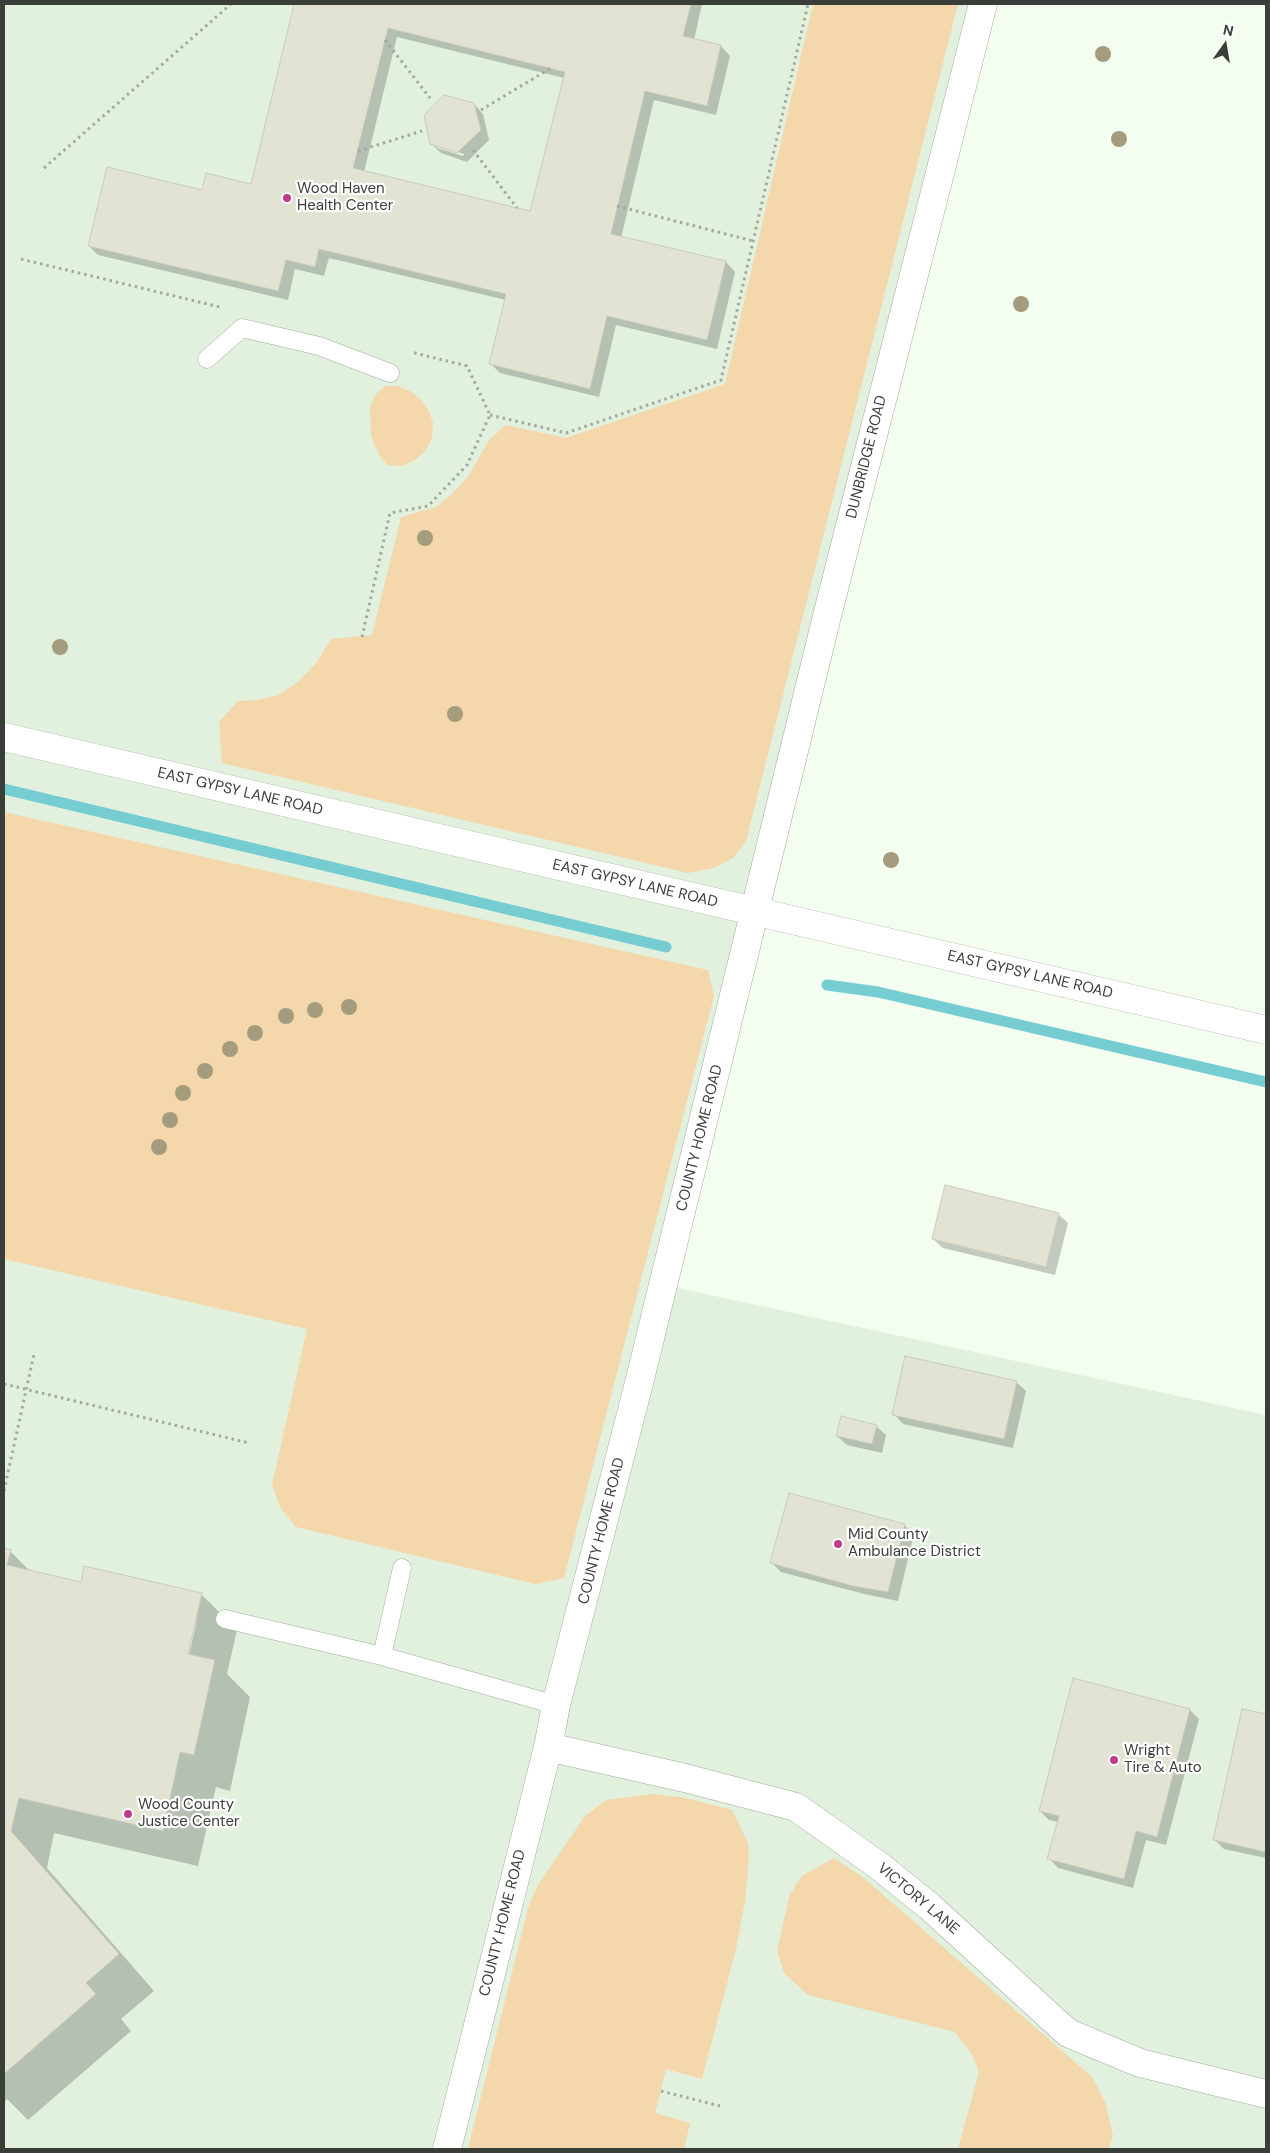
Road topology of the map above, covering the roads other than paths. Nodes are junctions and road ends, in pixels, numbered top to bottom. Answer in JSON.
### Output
{"nodes":[{"id":1,"x":983,"y":4,"type":"edge"},
{"id":2,"x":208,"y":359,"type":"dead end"},
{"id":3,"x":390,"y":373,"type":"dead end"},
{"id":4,"x":4,"y":737,"type":"edge"},
{"id":5,"x":755,"y":912,"type":"junction"},
{"id":6,"x":1266,"y":1030,"type":"edge"},
{"id":7,"x":402,"y":1568,"type":"dead end"},
{"id":8,"x":225,"y":1619,"type":"dead end"},
{"id":9,"x":382,"y":1656,"type":"junction"},
{"id":10,"x":556,"y":1705,"type":"junction"},
{"id":11,"x":548,"y":1747,"type":"junction"},
{"id":12,"x":1266,"y":2094,"type":"edge"},
{"id":13,"x":447,"y":2149,"type":"edge"}],
"edges":[{"from":1,"to":5,"type":"street","name":"DUNBRIDGE ROAD"},
{"from":2,"to":3,"type":"lane"},
{"from":4,"to":5,"type":"street","name":"EAST GYPSY LANE ROAD"},
{"from":5,"to":6,"type":"street","name":"EAST GYPSY LANE ROAD"},
{"from":5,"to":10,"type":"street","name":"COUNTY HOME ROAD"},
{"from":7,"to":9,"type":"lane"},
{"from":8,"to":9,"type":"lane"},
{"from":9,"to":10,"type":"lane"},
{"from":10,"to":11,"type":"street","name":"COUNTY HOME ROAD"},
{"from":11,"to":12,"type":"street","name":"VICTORY LANE"},
{"from":11,"to":13,"type":"street","name":"COUNTY HOME ROAD"}]}
